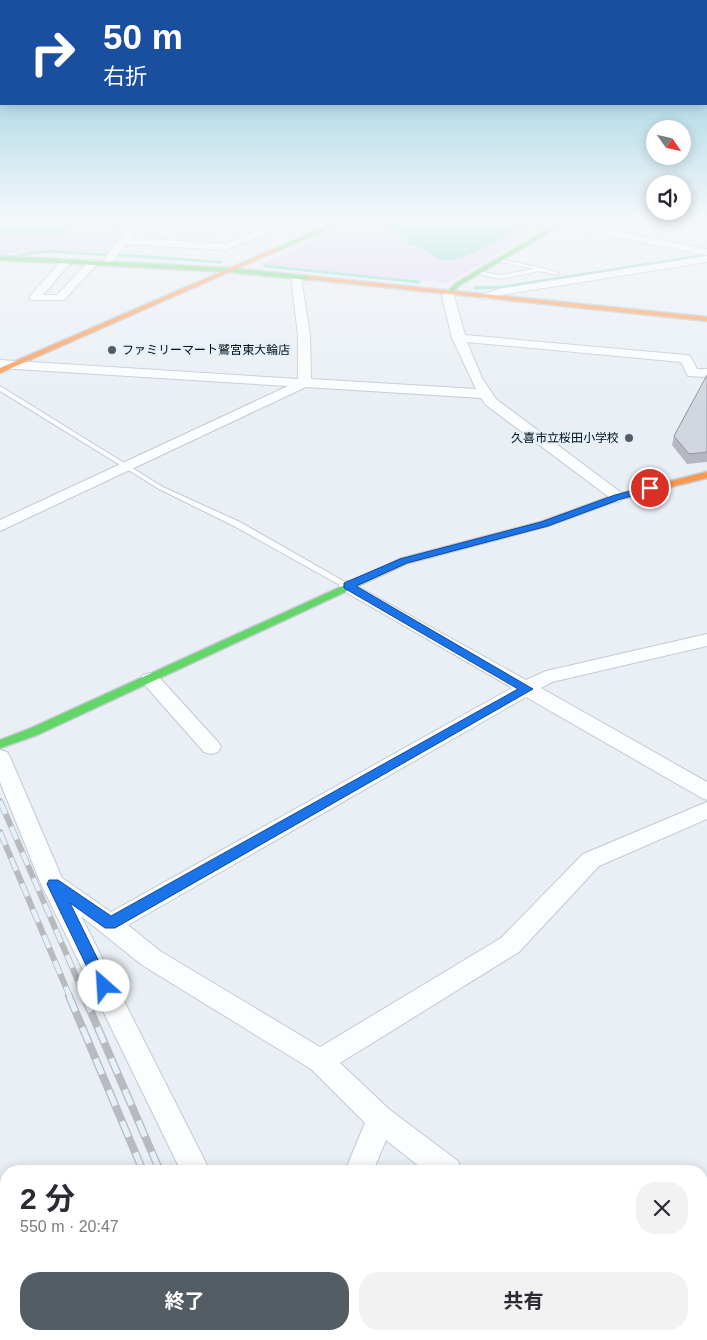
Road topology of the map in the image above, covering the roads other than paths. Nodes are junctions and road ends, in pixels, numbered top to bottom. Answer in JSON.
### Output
{"nodes":[{"id":1,"x":51,"y":280,"type":"edge"},
{"id":2,"x":77,"y":280,"type":"edge"},
{"id":3,"x":208,"y":280,"type":"edge"},
{"id":4,"x":296,"y":280,"type":"edge"},
{"id":5,"x":322,"y":280,"type":"edge"},
{"id":6,"x":468,"y":280,"type":"edge"},
{"id":7,"x":577,"y":280,"type":"edge"},
{"id":8,"x":450,"y":292,"type":"junction"},
{"id":9,"x":486,"y":296,"type":"junction"},
{"id":10,"x":707,"y":319,"type":"edge"},
{"id":11,"x":458,"y":338,"type":"junction"},
{"id":12,"x":7,"y":365,"type":"edge"},
{"id":13,"x":0,"y":371,"type":"edge"},
{"id":14,"x":707,"y":373,"type":"edge"},
{"id":15,"x":306,"y":382,"type":"junction"},
{"id":16,"x":0,"y":388,"type":"edge"},
{"id":17,"x":485,"y":394,"type":"junction"},
{"id":18,"x":129,"y":468,"type":"junction"},
{"id":19,"x":707,"y":474,"type":"edge"},
{"id":20,"x":618,"y":497,"type":"junction"},
{"id":21,"x":0,"y":526,"type":"edge"},
{"id":22,"x":348,"y":586,"type":"junction"},
{"id":23,"x":707,"y":640,"type":"edge"},
{"id":24,"x":150,"y":678,"type":"junction"},
{"id":25,"x":527,"y":689,"type":"junction"},
{"id":26,"x":0,"y":744,"type":"edge"},
{"id":27,"x":211,"y":747,"type":"dead end"},
{"id":28,"x":0,"y":757,"type":"edge"},
{"id":29,"x":707,"y":792,"type":"edge"},
{"id":30,"x":707,"y":810,"type":"edge"},
{"id":31,"x":54,"y":884,"type":"junction"},
{"id":32,"x":110,"y":924,"type":"junction"},
{"id":33,"x":320,"y":1061,"type":"junction"},
{"id":34,"x":380,"y":1119,"type":"junction"},
{"id":35,"x":193,"y":1165,"type":"edge"},
{"id":36,"x":361,"y":1165,"type":"edge"},
{"id":37,"x":440,"y":1165,"type":"edge"}],
"edges":[{"from":1,"to":2,"type":"street"},
{"from":3,"to":12,"type":"street"},
{"from":4,"to":15,"type":"street"},
{"from":5,"to":8,"type":"street"},
{"from":6,"to":8,"type":"street"},
{"from":7,"to":9,"type":"street"},
{"from":8,"to":9,"type":"street"},
{"from":8,"to":11,"type":"street"},
{"from":9,"to":10,"type":"street"},
{"from":11,"to":14,"type":"street"},
{"from":11,"to":17,"type":"street"},
{"from":12,"to":13,"type":"street"},
{"from":12,"to":15,"type":"street"},
{"from":15,"to":17,"type":"street"},
{"from":15,"to":18,"type":"street"},
{"from":16,"to":18,"type":"lane"},
{"from":17,"to":20,"type":"street"},
{"from":18,"to":21,"type":"street"},
{"from":18,"to":22,"type":"lane"},
{"from":19,"to":20,"type":"street"},
{"from":20,"to":22,"type":"street"},
{"from":22,"to":24,"type":"street"},
{"from":22,"to":25,"type":"street"},
{"from":23,"to":25,"type":"street"},
{"from":24,"to":26,"type":"street"},
{"from":24,"to":27,"type":"street"},
{"from":25,"to":29,"type":"street"},
{"from":25,"to":32,"type":"street"},
{"from":28,"to":31,"type":"street"},
{"from":30,"to":33,"type":"street"},
{"from":31,"to":32,"type":"street"},
{"from":31,"to":35,"type":"street"},
{"from":32,"to":33,"type":"street"},
{"from":33,"to":34,"type":"street"},
{"from":34,"to":36,"type":"street"},
{"from":34,"to":37,"type":"street"}]}
